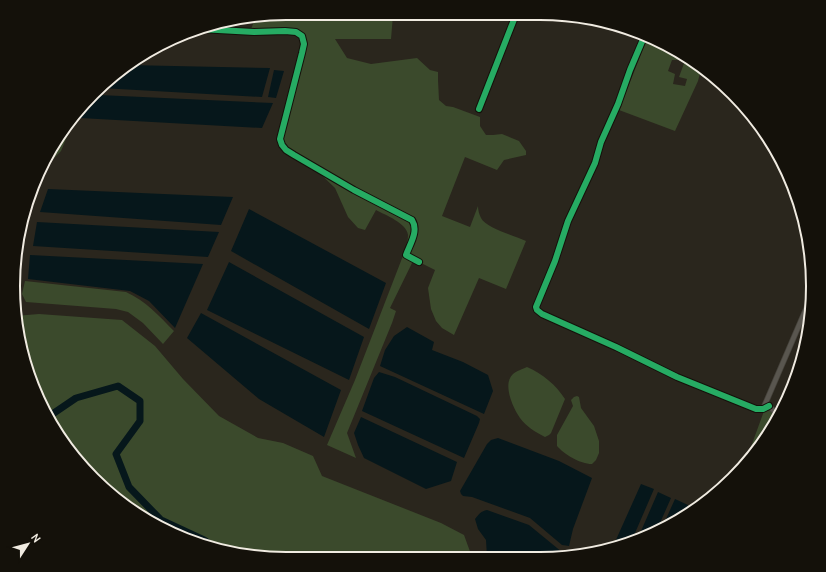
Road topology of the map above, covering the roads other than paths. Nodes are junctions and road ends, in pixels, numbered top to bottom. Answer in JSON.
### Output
{"nodes":[{"id":1,"x":514,"y":20,"type":"edge"},
{"id":2,"x":214,"y":30,"type":"edge"},
{"id":3,"x":643,"y":40,"type":"edge"},
{"id":4,"x":479,"y":109,"type":"dead end"},
{"id":5,"x":419,"y":262,"type":"dead end"},
{"id":6,"x":804,"y":313,"type":"edge"},
{"id":7,"x":767,"y":401,"type":"junction"},
{"id":8,"x":769,"y":406,"type":"junction"},
{"id":9,"x":763,"y":409,"type":"junction"},
{"id":10,"x":775,"y":411,"type":"edge"}],
"edges":[{"from":1,"to":4,"type":"street"},
{"from":2,"to":5,"type":"street"},
{"from":3,"to":9,"type":"street"},
{"from":6,"to":7,"type":"street"},
{"from":7,"to":8,"type":"street"},
{"from":7,"to":9,"type":"street"},
{"from":8,"to":9,"type":"street"},
{"from":8,"to":10,"type":"street"}]}
